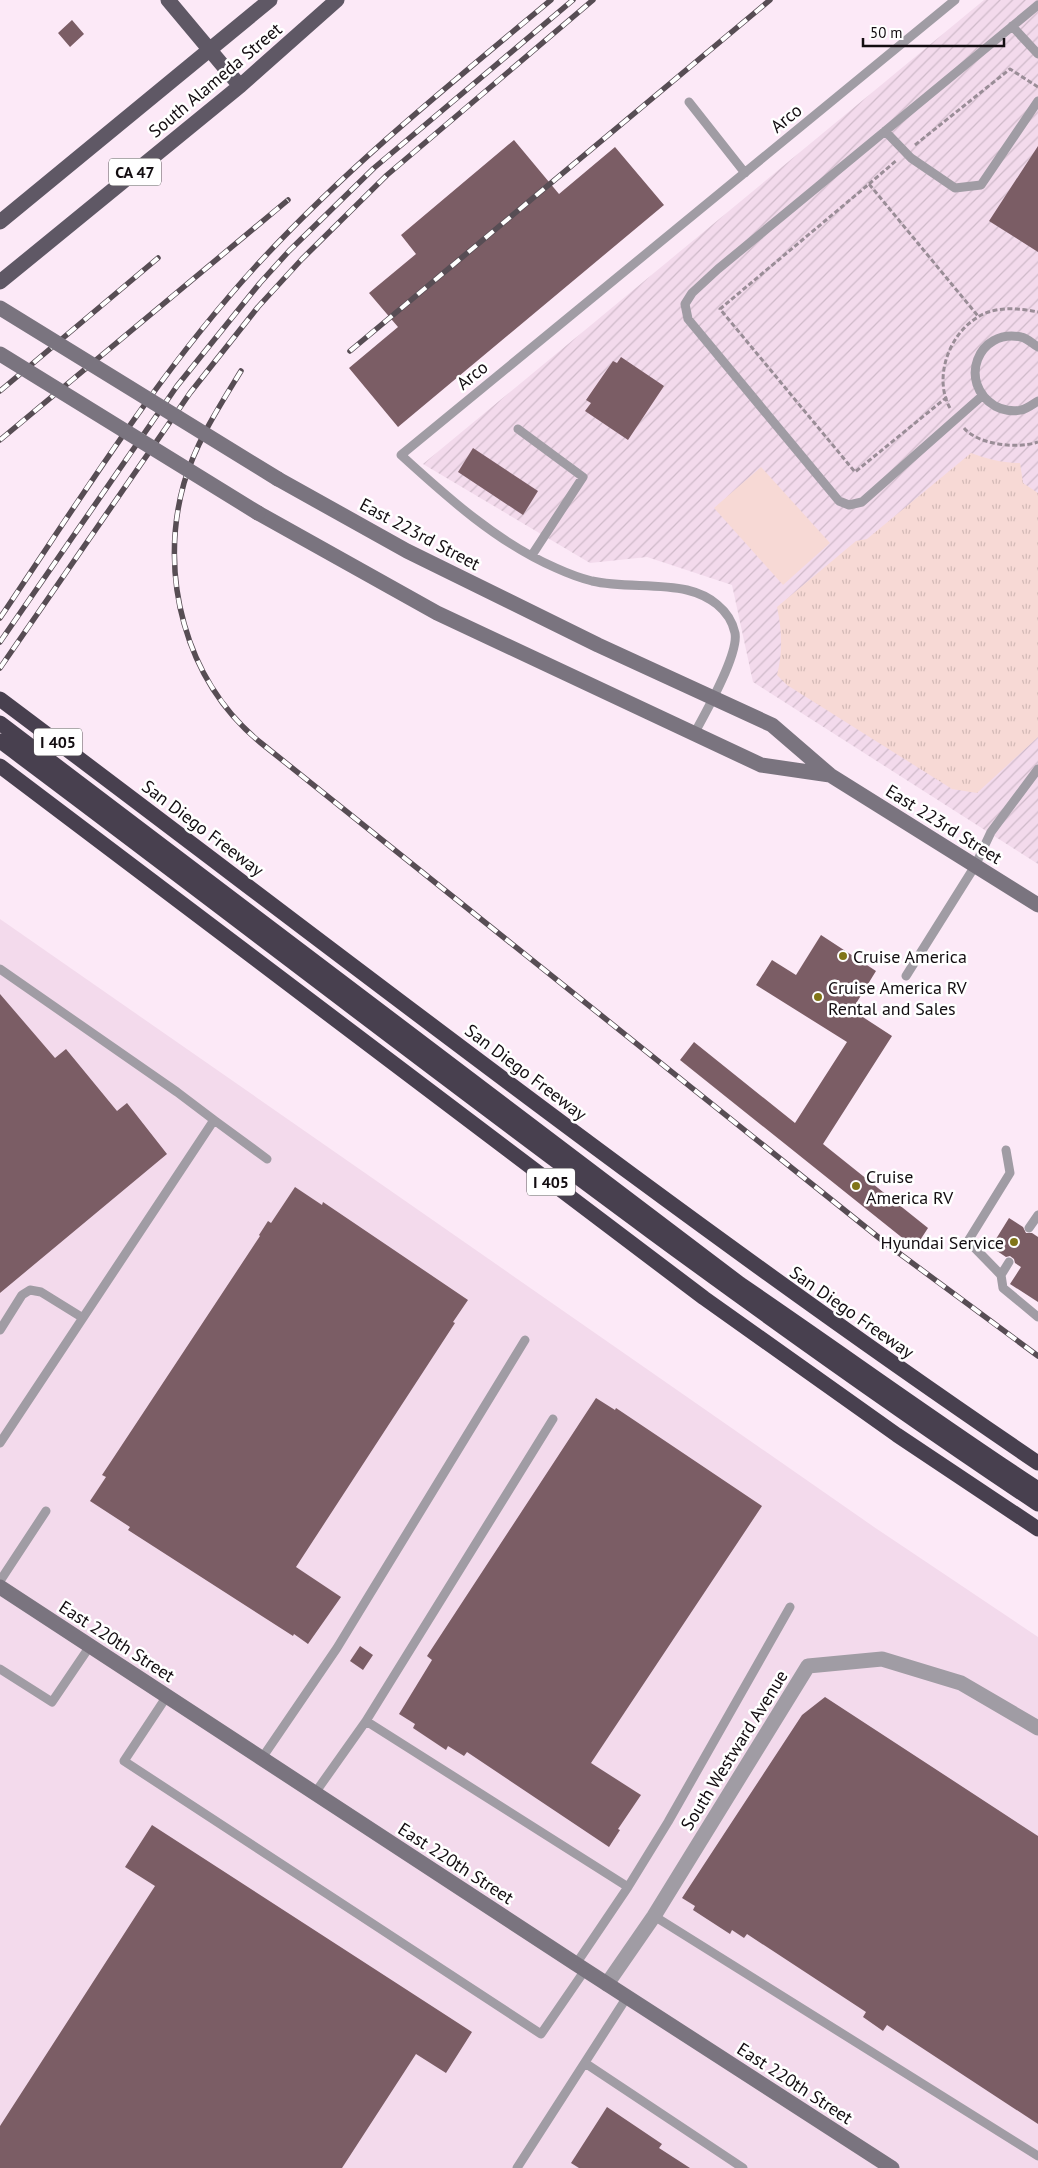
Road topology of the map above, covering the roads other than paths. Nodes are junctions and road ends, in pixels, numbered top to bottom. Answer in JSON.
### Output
{"nodes":[{"id":1,"x":168,"y":0,"type":"edge"},
{"id":2,"x":270,"y":0,"type":"edge"},
{"id":3,"x":337,"y":0,"type":"edge"},
{"id":4,"x":955,"y":0,"type":"edge"},
{"id":5,"x":1038,"y":5,"type":"edge"},
{"id":6,"x":1012,"y":26,"type":"junction"},
{"id":7,"x":210,"y":51,"type":"junction"},
{"id":8,"x":1038,"y":54,"type":"edge"},
{"id":9,"x":240,"y":86,"type":"junction"},
{"id":10,"x":1038,"y":101,"type":"edge"},
{"id":11,"x":689,"y":102,"type":"dead end"},
{"id":12,"x":885,"y":131,"type":"junction"},
{"id":13,"x":745,"y":173,"type":"junction"},
{"id":14,"x":0,"y":222,"type":"edge"},
{"id":15,"x":0,"y":282,"type":"edge"},
{"id":16,"x":0,"y":308,"type":"edge"},
{"id":17,"x":1038,"y":347,"type":"edge"},
{"id":18,"x":0,"y":354,"type":"edge"},
{"id":19,"x":982,"y":396,"type":"junction"},
{"id":20,"x":1038,"y":401,"type":"edge"},
{"id":21,"x":518,"y":429,"type":"dead end"},
{"id":22,"x":532,"y":555,"type":"junction"},
{"id":23,"x":714,"y":698,"type":"junction"},
{"id":24,"x":0,"y":699,"type":"edge"},
{"id":25,"x":0,"y":723,"type":"edge"},
{"id":26,"x":694,"y":734,"type":"junction"},
{"id":27,"x":0,"y":741,"type":"edge"},
{"id":28,"x":0,"y":766,"type":"edge"},
{"id":29,"x":1038,"y":769,"type":"edge"},
{"id":30,"x":830,"y":775,"type":"junction"},
{"id":31,"x":95,"y":804,"type":"junction"},
{"id":32,"x":975,"y":866,"type":"junction"},
{"id":33,"x":1038,"y":905,"type":"edge"},
{"id":34,"x":0,"y":969,"type":"edge"},
{"id":35,"x":906,"y":976,"type":"dead end"},
{"id":36,"x":214,"y":1120,"type":"junction"},
{"id":37,"x":1006,"y":1150,"type":"dead end"},
{"id":38,"x":267,"y":1159,"type":"dead end"},
{"id":39,"x":1038,"y":1215,"type":"edge"},
{"id":40,"x":1029,"y":1228,"type":"dead end"},
{"id":41,"x":1008,"y":1262,"type":"dead end"},
{"id":42,"x":1001,"y":1275,"type":"junction"},
{"id":43,"x":1038,"y":1317,"type":"edge"},
{"id":44,"x":83,"y":1318,"type":"junction"},
{"id":45,"x":0,"y":1330,"type":"edge"},
{"id":46,"x":525,"y":1340,"type":"dead end"},
{"id":47,"x":553,"y":1419,"type":"dead end"},
{"id":48,"x":0,"y":1443,"type":"edge"},
{"id":49,"x":1038,"y":1463,"type":"edge"},
{"id":50,"x":1038,"y":1489,"type":"edge"},
{"id":51,"x":1038,"y":1504,"type":"edge"},
{"id":52,"x":46,"y":1511,"type":"dead end"},
{"id":53,"x":1038,"y":1529,"type":"edge"},
{"id":54,"x":0,"y":1582,"type":"edge"},
{"id":55,"x":0,"y":1587,"type":"edge"},
{"id":56,"x":790,"y":1607,"type":"dead end"},
{"id":57,"x":90,"y":1646,"type":"junction"},
{"id":58,"x":0,"y":1669,"type":"edge"},
{"id":59,"x":166,"y":1696,"type":"junction"},
{"id":60,"x":366,"y":1721,"type":"junction"},
{"id":61,"x":1038,"y":1728,"type":"edge"},
{"id":62,"x":262,"y":1758,"type":"junction"},
{"id":63,"x":315,"y":1794,"type":"junction"},
{"id":64,"x":628,"y":1887,"type":"junction"},
{"id":65,"x":654,"y":1916,"type":"junction"},
{"id":66,"x":580,"y":1967,"type":"junction"},
{"id":67,"x":607,"y":1984,"type":"junction"},
{"id":68,"x":627,"y":1998,"type":"junction"},
{"id":69,"x":585,"y":2063,"type":"junction"},
{"id":70,"x":1038,"y":2156,"type":"edge"},
{"id":71,"x":517,"y":2168,"type":"edge"},
{"id":72,"x":743,"y":2168,"type":"edge"},
{"id":73,"x":892,"y":2168,"type":"edge"}],
"edges":[{"from":1,"to":7,"type":"main road"},
{"from":2,"to":7,"type":"main road","name":"South Alameda Street","number":"CA 47"},
{"from":3,"to":9,"type":"main road","name":"South Alameda Street","number":"CA 47"},
{"from":4,"to":13,"type":"lane","name":"Arco"},
{"from":5,"to":6,"type":"lane"},
{"from":6,"to":8,"type":"lane"},
{"from":6,"to":12,"type":"lane"},
{"from":7,"to":9,"type":"main road"},
{"from":7,"to":14,"type":"main road","name":"South Alameda Street","number":"CA 47"},
{"from":9,"to":15,"type":"main road","name":"South Alameda Street","number":"CA 47"},
{"from":10,"to":12,"type":"lane"},
{"from":11,"to":13,"type":"lane"},
{"from":12,"to":19,"type":"lane"},
{"from":13,"to":22,"type":"lane","name":"Arco"},
{"from":16,"to":23,"type":"main road","name":"East 223rd Street","bridge":true},
{"from":17,"to":19,"type":"lane"},
{"from":18,"to":26,"type":"main road","name":"East 223rd Street","bridge":true},
{"from":19,"to":20,"type":"lane"},
{"from":21,"to":22,"type":"lane"},
{"from":22,"to":23,"type":"lane","name":"Arco"},
{"from":23,"to":26,"type":"lane","name":"Arco"},
{"from":23,"to":30,"type":"main road","name":"East 223rd Street"},
{"from":24,"to":49,"type":"highway","name":"San Diego Freeway","number":"I 405"},
{"from":25,"to":31,"type":"highway"},
{"from":26,"to":30,"type":"main road","name":"East 223rd Street"},
{"from":27,"to":31,"type":"highway"},
{"from":28,"to":53,"type":"highway","number":"I 405"},
{"from":29,"to":32,"type":"lane"},
{"from":30,"to":32,"type":"main road","name":"East 223rd Street"},
{"from":31,"to":50,"type":"highway"},
{"from":31,"to":51,"type":"highway"},
{"from":32,"to":33,"type":"main road","name":"East 223rd Street"},
{"from":32,"to":35,"type":"lane"},
{"from":34,"to":36,"type":"lane"},
{"from":36,"to":38,"type":"lane"},
{"from":36,"to":44,"type":"lane"},
{"from":37,"to":42,"type":"lane"},
{"from":39,"to":40,"type":"lane"},
{"from":41,"to":42,"type":"lane"},
{"from":42,"to":43,"type":"lane"},
{"from":44,"to":45,"type":"lane"},
{"from":44,"to":48,"type":"lane"},
{"from":46,"to":62,"type":"lane"},
{"from":47,"to":60,"type":"lane"},
{"from":52,"to":54,"type":"lane"},
{"from":55,"to":57,"type":"main road","name":"East 220th Street"},
{"from":56,"to":64,"type":"lane"},
{"from":57,"to":58,"type":"lane"},
{"from":57,"to":59,"type":"main road","name":"East 220th Street"},
{"from":59,"to":62,"type":"main road","name":"East 220th Street"},
{"from":59,"to":66,"type":"lane"},
{"from":60,"to":63,"type":"lane"},
{"from":60,"to":64,"type":"lane"},
{"from":61,"to":65,"type":"street","name":"South Westward Avenue"},
{"from":62,"to":63,"type":"main road","name":"East 220th Street"},
{"from":63,"to":66,"type":"main road","name":"East 220th Street"},
{"from":64,"to":66,"type":"lane"},
{"from":65,"to":67,"type":"street","name":"South Westward Avenue"},
{"from":65,"to":70,"type":"lane"},
{"from":66,"to":67,"type":"main road","name":"East 220th Street"},
{"from":67,"to":68,"type":"main road","name":"East 220th Street"},
{"from":68,"to":69,"type":"lane"},
{"from":68,"to":73,"type":"main road","name":"East 220th Street"},
{"from":69,"to":71,"type":"lane"},
{"from":69,"to":72,"type":"lane"}]}
